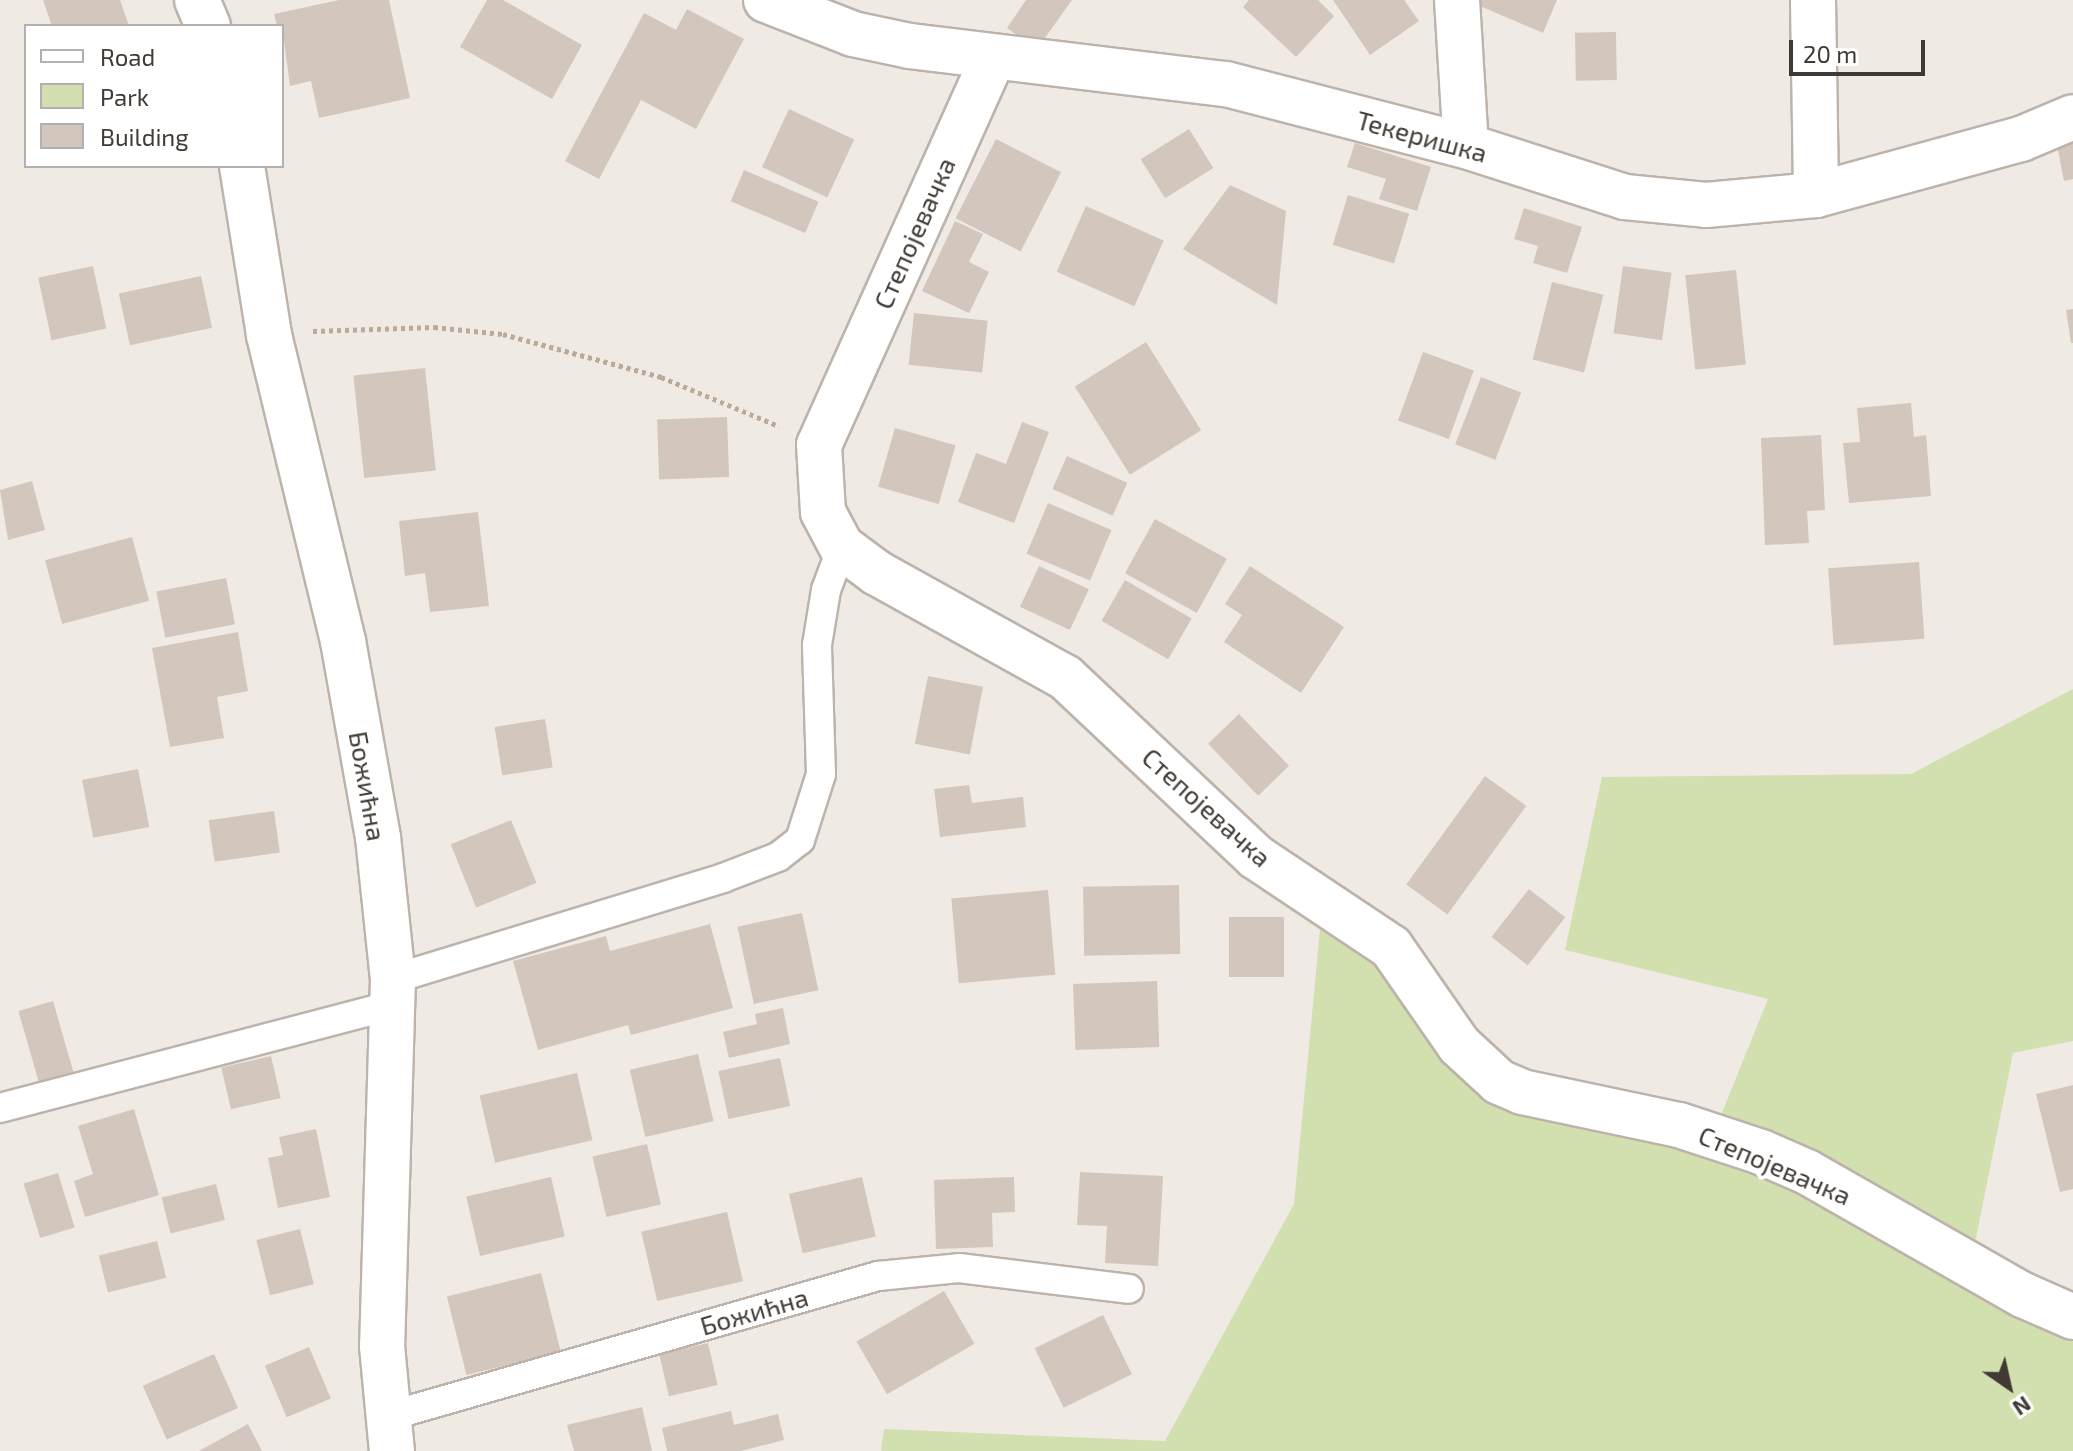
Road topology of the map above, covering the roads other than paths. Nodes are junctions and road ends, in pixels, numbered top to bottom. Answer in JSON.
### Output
{"nodes":[{"id":1,"x":197,"y":0,"type":"edge"},
{"id":2,"x":766,"y":0,"type":"edge"},
{"id":3,"x":1457,"y":0,"type":"edge"},
{"id":4,"x":1813,"y":0,"type":"edge"},
{"id":5,"x":207,"y":24,"type":"edge"},
{"id":6,"x":993,"y":58,"type":"junction"},
{"id":7,"x":2073,"y":117,"type":"edge"},
{"id":8,"x":1466,"y":146,"type":"junction"},
{"id":9,"x":242,"y":168,"type":"edge"},
{"id":10,"x":1816,"y":195,"type":"junction"},
{"id":11,"x":842,"y":547,"type":"junction"},
{"id":12,"x":393,"y":992,"type":"junction"},
{"id":13,"x":0,"y":1108,"type":"edge"},
{"id":14,"x":1129,"y":1289,"type":"dead end"},
{"id":15,"x":2073,"y":1317,"type":"edge"},
{"id":16,"x":385,"y":1440,"type":"edge"}],
"edges":[{"from":1,"to":5,"type":"street"},
{"from":2,"to":6,"type":"street","name":"Текеришка"},
{"from":3,"to":8,"type":"street"},
{"from":4,"to":10,"type":"street"},
{"from":6,"to":8,"type":"street","name":"Текеришка"},
{"from":6,"to":11,"type":"street","name":"Степојевачка"},
{"from":7,"to":10,"type":"street","name":"Текеришка"},
{"from":8,"to":10,"type":"street","name":"Текеришка"},
{"from":9,"to":12,"type":"street","name":"Божићна"},
{"from":11,"to":12,"type":"lane"},
{"from":11,"to":15,"type":"street","name":"Степојевачка"},
{"from":12,"to":13,"type":"lane"},
{"from":12,"to":16,"type":"street","name":"Божићна"},
{"from":14,"to":16,"type":"lane","name":"Божићна"}]}
